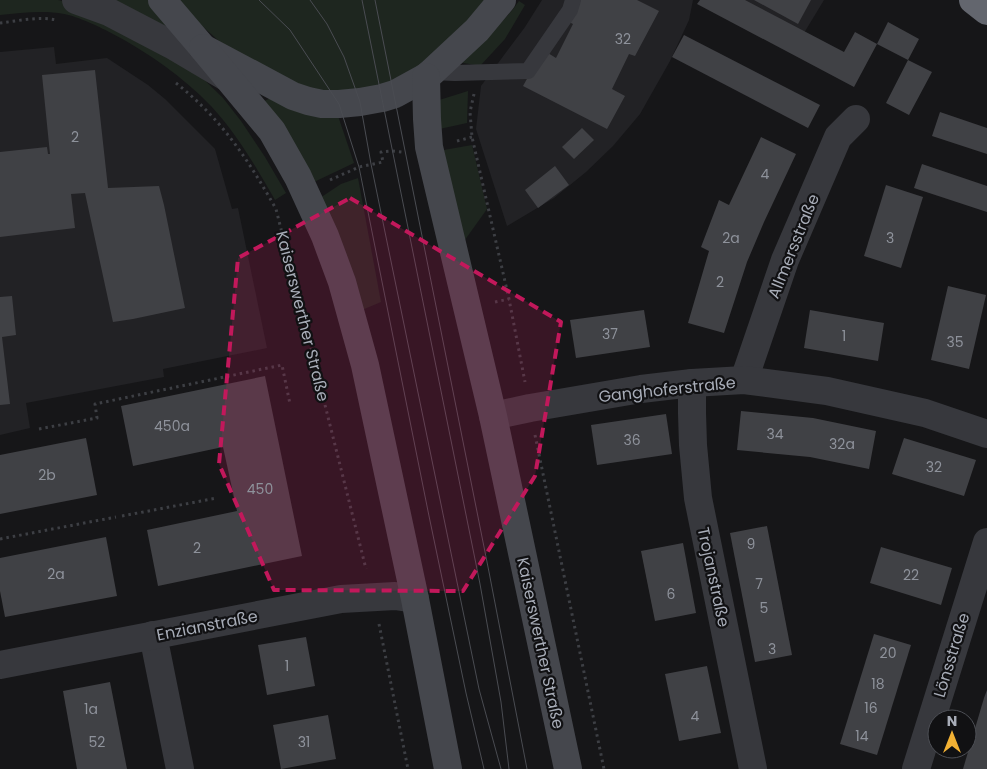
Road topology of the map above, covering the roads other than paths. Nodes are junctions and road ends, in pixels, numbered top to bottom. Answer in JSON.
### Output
{"nodes":[{"id":1,"x":76,"y":0,"type":"edge"},
{"id":2,"x":162,"y":0,"type":"edge"},
{"id":3,"x":502,"y":0,"type":"edge"},
{"id":4,"x":573,"y":0,"type":"edge"},
{"id":5,"x":973,"y":0,"type":"edge"},
{"id":6,"x":987,"y":11,"type":"edge"},
{"id":7,"x":203,"y":48,"type":"junction"},
{"id":8,"x":429,"y":74,"type":"junction"},
{"id":9,"x":228,"y":79,"type":"junction"},
{"id":10,"x":856,"y":119,"type":"dead end"},
{"id":11,"x":744,"y":380,"type":"junction"},
{"id":12,"x":692,"y":383,"type":"junction"},
{"id":13,"x":493,"y":416,"type":"junction"},
{"id":14,"x":987,"y":434,"type":"edge"},
{"id":15,"x":987,"y":542,"type":"edge"},
{"id":16,"x":415,"y":599,"type":"junction"},
{"id":17,"x":153,"y":635,"type":"junction"},
{"id":18,"x":0,"y":665,"type":"edge"},
{"id":19,"x":180,"y":769,"type":"edge"},
{"id":20,"x":448,"y":769,"type":"edge"},
{"id":21,"x":568,"y":769,"type":"edge"},
{"id":22,"x":753,"y":769,"type":"edge"},
{"id":23,"x":916,"y":769,"type":"edge"}],
"edges":[{"from":1,"to":9,"type":"street"},
{"from":2,"to":7,"type":"street"},
{"from":3,"to":8,"type":"street"},
{"from":4,"to":8,"type":"lane"},
{"from":5,"to":6,"type":"highway"},
{"from":7,"to":8,"type":"street"},
{"from":7,"to":9,"type":"street"},
{"from":8,"to":13,"type":"street","name":"Kaiserswerther Straße"},
{"from":9,"to":16,"type":"street"},
{"from":10,"to":11,"type":"street","name":"Allmersstraße"},
{"from":11,"to":12,"type":"street","name":"Ganghoferstraße"},
{"from":11,"to":14,"type":"street","name":"Ganghoferstraße"},
{"from":12,"to":13,"type":"street","name":"Ganghoferstraße"},
{"from":12,"to":22,"type":"street","name":"Trojanstraße"},
{"from":13,"to":21,"type":"street","name":"Kaiserswerther Straße"},
{"from":15,"to":23,"type":"street","name":"Lönsstraße"},
{"from":16,"to":17,"type":"street","name":"Enzianstraße"},
{"from":16,"to":20,"type":"street"},
{"from":17,"to":18,"type":"street","name":"Enzianstraße"},
{"from":17,"to":19,"type":"street"}]}
